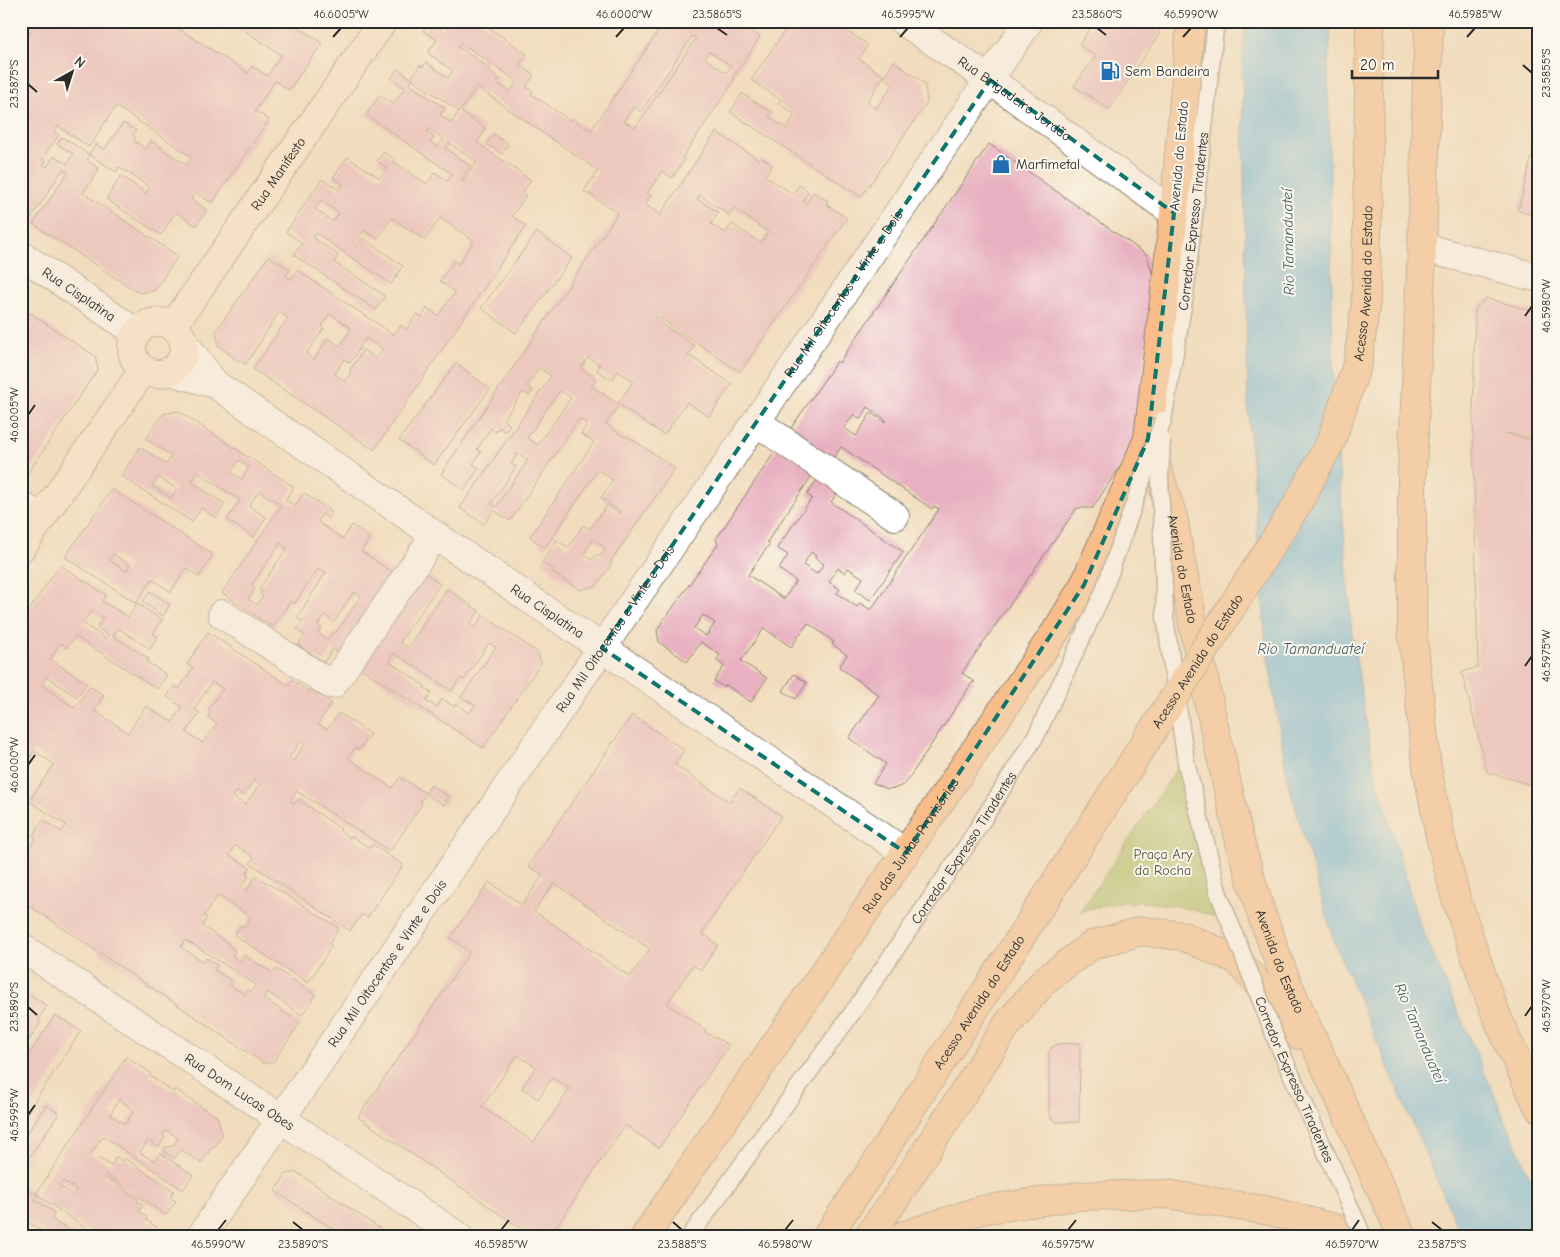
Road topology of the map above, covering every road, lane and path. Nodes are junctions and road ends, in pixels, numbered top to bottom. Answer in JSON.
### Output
{"nodes":[{"id":1,"x":383,"y":21,"type":"edge"},
{"id":2,"x":903,"y":21,"type":"edge"},
{"id":3,"x":1029,"y":21,"type":"edge"},
{"id":4,"x":1191,"y":21,"type":"edge"},
{"id":5,"x":1216,"y":21,"type":"edge"},
{"id":6,"x":1370,"y":21,"type":"edge"},
{"id":7,"x":1429,"y":21,"type":"edge"},
{"id":8,"x":990,"y":80,"type":"junction"},
{"id":9,"x":1174,"y":213,"type":"junction"},
{"id":10,"x":1422,"y":247,"type":"junction"},
{"id":11,"x":21,"y":255,"type":"edge"},
{"id":12,"x":1539,"y":278,"type":"edge"},
{"id":13,"x":137,"y":333,"type":"junction"},
{"id":14,"x":178,"y":335,"type":"junction"},
{"id":15,"x":157,"y":370,"type":"junction"},
{"id":16,"x":215,"y":384,"type":"junction"},
{"id":17,"x":756,"y":422,"type":"junction"},
{"id":18,"x":1156,"y":430,"type":"junction"},
{"id":19,"x":31,"y":512,"type":"edge"},
{"id":20,"x":894,"y":516,"type":"dead end"},
{"id":21,"x":435,"y":535,"type":"junction"},
{"id":22,"x":21,"y":548,"type":"edge"},
{"id":23,"x":222,"y":614,"type":"dead end"},
{"id":24,"x":602,"y":648,"type":"junction"},
{"id":25,"x":906,"y":853,"type":"junction"},
{"id":26,"x":21,"y":947,"type":"edge"},
{"id":27,"x":1333,"y":1083,"type":"junction"},
{"id":28,"x":1539,"y":1108,"type":"edge"},
{"id":29,"x":281,"y":1118,"type":"junction"},
{"id":30,"x":200,"y":1236,"type":"edge"},
{"id":31,"x":458,"y":1236,"type":"edge"},
{"id":32,"x":645,"y":1236,"type":"edge"},
{"id":33,"x":690,"y":1236,"type":"edge"},
{"id":34,"x":827,"y":1236,"type":"edge"},
{"id":35,"x":868,"y":1236,"type":"edge"},
{"id":36,"x":902,"y":1236,"type":"edge"},
{"id":37,"x":1357,"y":1236,"type":"edge"},
{"id":38,"x":1363,"y":1236,"type":"edge"},
{"id":39,"x":1402,"y":1236,"type":"edge"}],
"edges":[{"from":1,"to":14,"type":"main road","name":"Rua Manifesto"},
{"from":2,"to":8,"type":"street","name":"Rua Brigadeiro Jordão"},
{"from":3,"to":8,"type":"street","name":"Rua Mil Oitocentos e Vinte e Dois"},
{"from":4,"to":9,"type":"highway","name":"Avenida do Estado"},
{"from":5,"to":18,"type":"lane","name":"Corredor Expresso Tiradentes"},
{"from":6,"to":34,"type":"highway","name":"Acesso Avenida do Estado","bridge":true},
{"from":7,"to":10,"type":"highway"},
{"from":8,"to":9,"type":"street","name":"Rua Brigadeiro Jordão"},
{"from":8,"to":17,"type":"street","name":"Rua Mil Oitocentos e Vinte e Dois"},
{"from":9,"to":18,"type":"highway","name":"Avenida do Estado"},
{"from":10,"to":12,"type":"street"},
{"from":10,"to":28,"type":"highway"},
{"from":11,"to":13,"type":"street","name":"Rua Cisplatina"},
{"from":13,"to":14,"type":"main road"},
{"from":13,"to":15,"type":"main road"},
{"from":14,"to":15,"type":"main road"},
{"from":14,"to":16,"type":"street","name":"Rua Cisplatina"},
{"from":15,"to":16,"type":"street","name":"Rua Cisplatina"},
{"from":15,"to":19,"type":"main road"},
{"from":16,"to":21,"type":"street","name":"Rua Cisplatina"},
{"from":17,"to":20,"type":"street"},
{"from":17,"to":24,"type":"street","name":"Rua Mil Oitocentos e Vinte e Dois"},
{"from":18,"to":25,"type":"highway","name":"Rua das Juntas Provisórias"},
{"from":18,"to":27,"type":"highway","name":"Avenida do Estado"},
{"from":18,"to":33,"type":"lane","name":"Corredor Expresso Tiradentes","bridge":true},
{"from":18,"to":38,"type":"lane","name":"Corredor Expresso Tiradentes","bridge":true},
{"from":19,"to":22,"type":"main road"},
{"from":21,"to":23,"type":"street"},
{"from":21,"to":24,"type":"street","name":"Rua Cisplatina"},
{"from":24,"to":25,"type":"street","name":"Rua Cisplatina"},
{"from":24,"to":29,"type":"street","name":"Rua Mil Oitocentos e Vinte e Dois"},
{"from":25,"to":32,"type":"highway","name":"Rua das Juntas Provisórias"},
{"from":26,"to":29,"type":"street","name":"Rua Dom Lucas Obes"},
{"from":27,"to":35,"type":"highway"},
{"from":27,"to":39,"type":"highway","name":"Avenida do Estado"},
{"from":29,"to":30,"type":"street","name":"Rua Mil Oitocentos e Vinte e Dois"},
{"from":29,"to":31,"type":"street","name":"Rua Dom Lucas Obes"},
{"from":36,"to":37,"type":"highway"}]}
